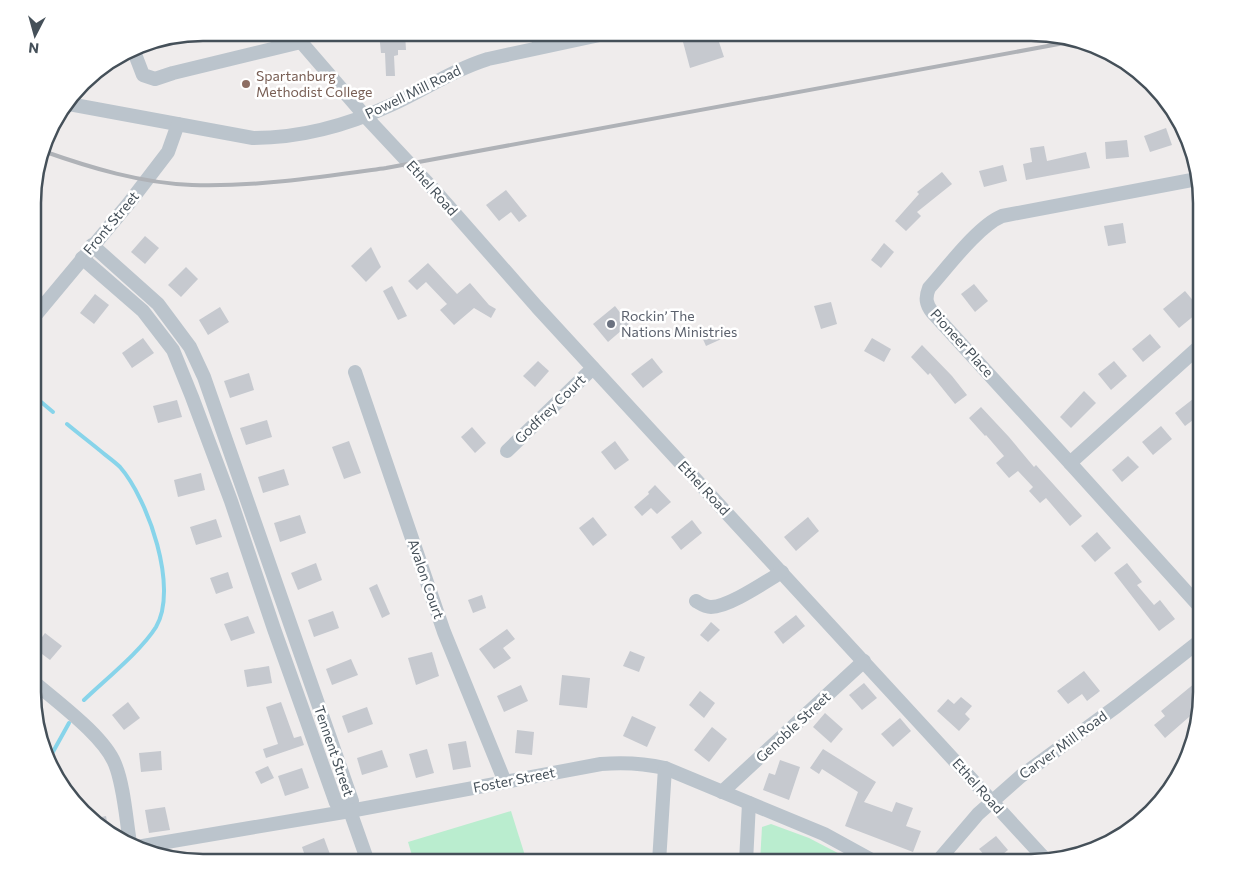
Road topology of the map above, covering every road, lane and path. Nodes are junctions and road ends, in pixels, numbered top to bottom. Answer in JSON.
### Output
{"nodes":[{"id":1,"x":286,"y":41,"type":"edge"},
{"id":2,"x":303,"y":41,"type":"edge"},
{"id":3,"x":539,"y":41,"type":"edge"},
{"id":4,"x":567,"y":41,"type":"edge"},
{"id":5,"x":540,"y":47,"type":"junction"},
{"id":6,"x":136,"y":57,"type":"edge"},
{"id":7,"x":75,"y":105,"type":"edge"},
{"id":8,"x":365,"y":116,"type":"junction"},
{"id":9,"x":178,"y":124,"type":"junction"},
{"id":10,"x":1191,"y":180,"type":"edge"},
{"id":11,"x":92,"y":245,"type":"junction"},
{"id":12,"x":82,"y":258,"type":"junction"},
{"id":13,"x":41,"y":307,"type":"edge"},
{"id":14,"x":1192,"y":353,"type":"edge"},
{"id":15,"x":593,"y":368,"type":"junction"},
{"id":16,"x":355,"y":372,"type":"dead end"},
{"id":17,"x":506,"y":451,"type":"dead end"},
{"id":18,"x":1070,"y":463,"type":"junction"},
{"id":19,"x":782,"y":572,"type":"junction"},
{"id":20,"x":1192,"y":598,"type":"edge"},
{"id":21,"x":696,"y":601,"type":"dead end"},
{"id":22,"x":1192,"y":647,"type":"edge"},
{"id":23,"x":864,"y":661,"type":"junction"},
{"id":24,"x":42,"y":689,"type":"edge"},
{"id":25,"x":665,"y":768,"type":"junction"},
{"id":26,"x":505,"y":782,"type":"junction"},
{"id":27,"x":722,"y":792,"type":"junction"},
{"id":28,"x":992,"y":801,"type":"junction"},
{"id":29,"x":749,"y":803,"type":"junction"},
{"id":30,"x":350,"y":811,"type":"junction"},
{"id":31,"x":129,"y":835,"type":"edge"},
{"id":32,"x":151,"y":845,"type":"edge"},
{"id":33,"x":365,"y":853,"type":"edge"},
{"id":34,"x":1040,"y":853,"type":"edge"},
{"id":35,"x":660,"y":854,"type":"edge"},
{"id":36,"x":746,"y":854,"type":"edge"},
{"id":37,"x":860,"y":854,"type":"edge"},
{"id":38,"x":944,"y":854,"type":"edge"}],
"edges":[{"from":1,"to":6,"type":"street"},
{"from":2,"to":8,"type":"street","name":"Ethel Road"},
{"from":3,"to":5,"type":"street"},
{"from":4,"to":5,"type":"street","name":"Powell Mill Road"},
{"from":5,"to":8,"type":"street","name":"Powell Mill Road"},
{"from":7,"to":9,"type":"street","name":"Powell Mill Road"},
{"from":8,"to":9,"type":"street","name":"Powell Mill Road"},
{"from":8,"to":15,"type":"street","name":"Ethel Road"},
{"from":9,"to":11,"type":"street","name":"Front Street"},
{"from":10,"to":18,"type":"street","name":"Pioneer Place"},
{"from":11,"to":12,"type":"street","name":"Front Street"},
{"from":11,"to":30,"type":"street","name":"Tennent Street"},
{"from":12,"to":13,"type":"street","name":"Front Street"},
{"from":12,"to":30,"type":"street","name":"Tennent Street"},
{"from":14,"to":18,"type":"street"},
{"from":15,"to":17,"type":"street","name":"Godfrey Court"},
{"from":15,"to":19,"type":"street","name":"Ethel Road"},
{"from":16,"to":26,"type":"street","name":"Avalon Court"},
{"from":18,"to":20,"type":"street","name":"Pioneer Place"},
{"from":19,"to":21,"type":"street"},
{"from":19,"to":23,"type":"street","name":"Ethel Road"},
{"from":22,"to":28,"type":"street","name":"Carver Mill Road"},
{"from":23,"to":27,"type":"street","name":"Genoble Street"},
{"from":23,"to":28,"type":"street","name":"Ethel Road"},
{"from":24,"to":31,"type":"street"},
{"from":25,"to":26,"type":"street","name":"Foster Street"},
{"from":25,"to":27,"type":"street","name":"Foster Street"},
{"from":25,"to":35,"type":"street"},
{"from":26,"to":30,"type":"street","name":"Foster Street"},
{"from":27,"to":29,"type":"street","name":"Foster Street"},
{"from":28,"to":34,"type":"street","name":"Ethel Road"},
{"from":28,"to":38,"type":"street","name":"Carver Mill Road"},
{"from":29,"to":36,"type":"street"},
{"from":29,"to":37,"type":"street","name":"Foster Street"},
{"from":30,"to":32,"type":"street","name":"Foster Street"},
{"from":30,"to":33,"type":"street"}]}
